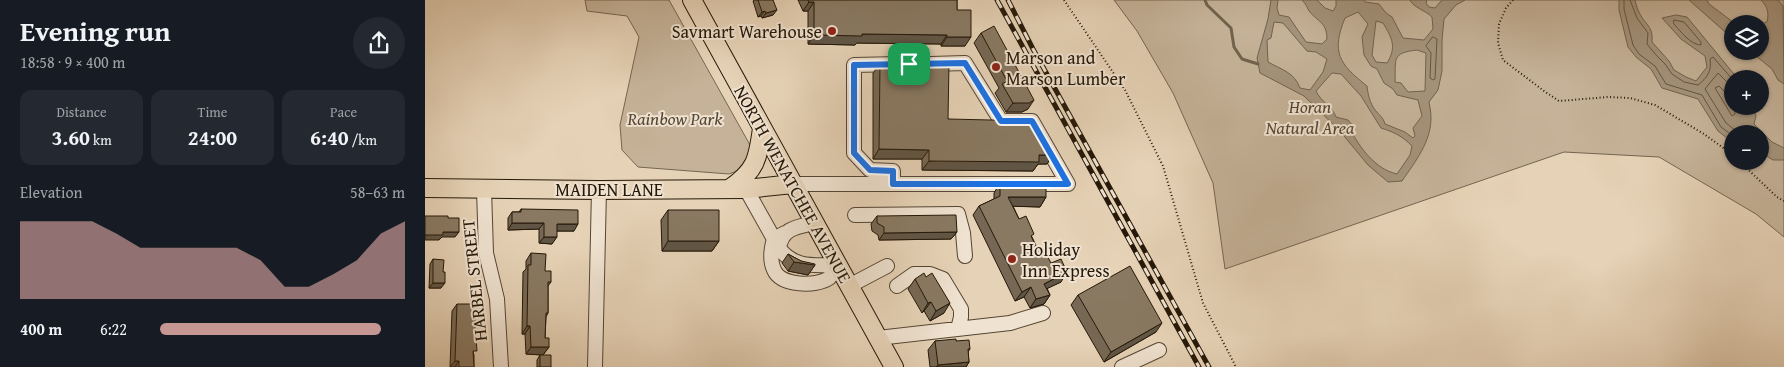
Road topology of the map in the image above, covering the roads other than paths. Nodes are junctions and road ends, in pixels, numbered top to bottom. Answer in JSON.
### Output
{"nodes":[{"id":1,"x":692,"y":0,"type":"edge"},
{"id":2,"x":762,"y":128,"type":"junction"},
{"id":3,"x":793,"y":184,"type":"junction"},
{"id":4,"x":893,"y":184,"type":"junction"},
{"id":5,"x":425,"y":188,"type":"edge"},
{"id":6,"x":484,"y":189,"type":"junction"},
{"id":7,"x":737,"y":189,"type":"junction"},
{"id":8,"x":599,"y":190,"type":"junction"},
{"id":9,"x":855,"y":215,"type":"dead end"},
{"id":10,"x":814,"y":222,"type":"junction"},
{"id":11,"x":779,"y":236,"type":"junction"},
{"id":12,"x":965,"y":256,"type":"dead end"},
{"id":13,"x":838,"y":265,"type":"junction"},
{"id":14,"x":887,"y":266,"type":"dead end"},
{"id":15,"x":849,"y":286,"type":"junction"},
{"id":16,"x":897,"y":286,"type":"dead end"},
{"id":17,"x":1043,"y":313,"type":"dead end"},
{"id":18,"x":958,"y":329,"type":"junction"},
{"id":19,"x":878,"y":338,"type":"junction"},
{"id":20,"x":1159,"y":350,"type":"dead end"},
{"id":21,"x":501,"y":367,"type":"edge"},
{"id":22,"x":595,"y":367,"type":"edge"},
{"id":23,"x":894,"y":367,"type":"edge"},
{"id":24,"x":1122,"y":367,"type":"edge"}],
"edges":[{"from":1,"to":2,"type":"main road","name":"NORTH WENATCHEE AVENUE"},
{"from":2,"to":3,"type":"main road","name":"NORTH WENATCHEE AVENUE"},
{"from":2,"to":7,"type":"main road"},
{"from":3,"to":4,"type":"street"},
{"from":3,"to":7,"type":"main road","name":"MAIDEN LANE"},
{"from":3,"to":10,"type":"main road","name":"NORTH WENATCHEE AVENUE"},
{"from":4,"to":4,"type":"street"},
{"from":5,"to":6,"type":"main road","name":"MAIDEN LANE"},
{"from":6,"to":8,"type":"main road","name":"MAIDEN LANE"},
{"from":6,"to":21,"type":"street","name":"HARBEL STREET"},
{"from":7,"to":8,"type":"main road","name":"MAIDEN LANE"},
{"from":7,"to":11,"type":"street"},
{"from":8,"to":22,"type":"street"},
{"from":9,"to":12,"type":"street"},
{"from":10,"to":11,"type":"street"},
{"from":10,"to":13,"type":"main road","name":"NORTH WENATCHEE AVENUE"},
{"from":11,"to":13,"type":"street"},
{"from":11,"to":13,"type":"street"},
{"from":13,"to":15,"type":"main road","name":"NORTH WENATCHEE AVENUE"},
{"from":14,"to":15,"type":"street"},
{"from":15,"to":19,"type":"main road","name":"NORTH WENATCHEE AVENUE"},
{"from":16,"to":18,"type":"street"},
{"from":17,"to":18,"type":"street"},
{"from":18,"to":19,"type":"street"},
{"from":19,"to":23,"type":"main road","name":"NORTH WENATCHEE AVENUE"},
{"from":20,"to":24,"type":"street"}]}
